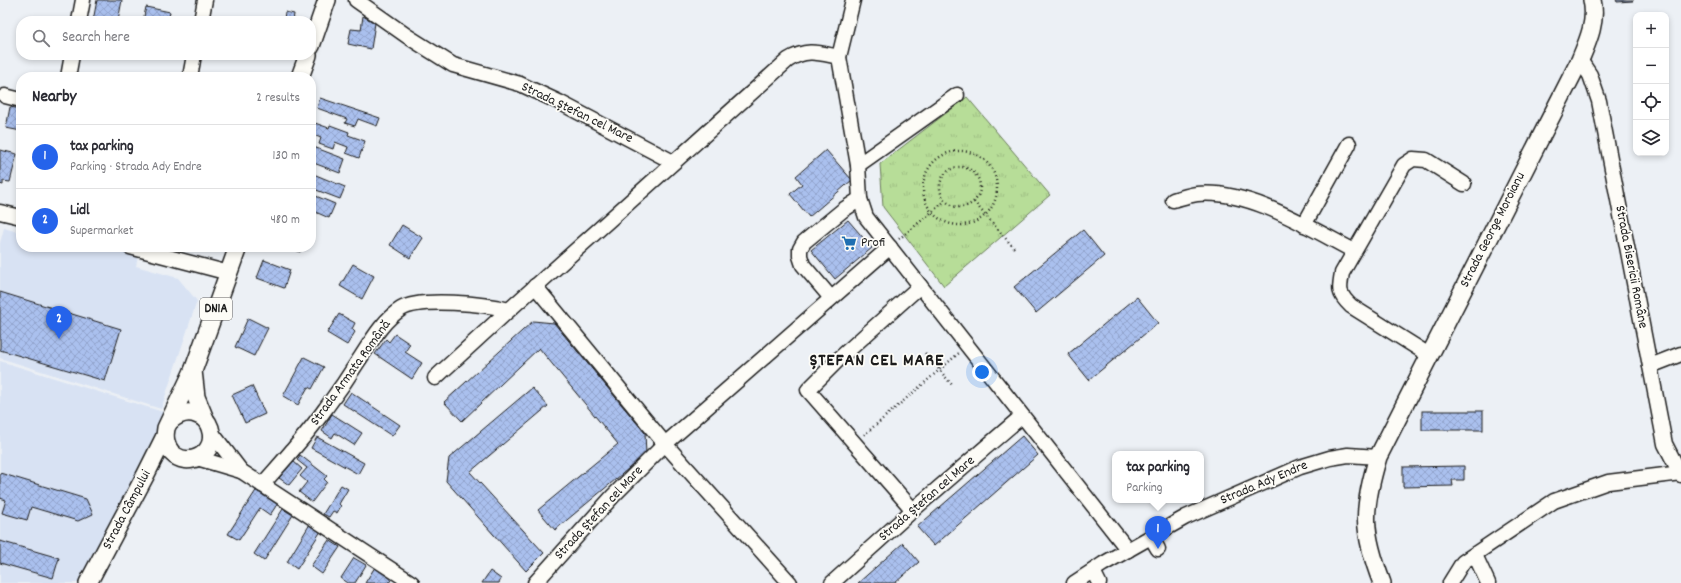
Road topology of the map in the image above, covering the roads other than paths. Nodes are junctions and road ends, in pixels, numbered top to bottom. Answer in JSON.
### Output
{"nodes":[{"id":1,"x":82,"y":0,"type":"edge"},
{"id":2,"x":205,"y":0,"type":"edge"},
{"id":3,"x":327,"y":0,"type":"edge"},
{"id":4,"x":356,"y":0,"type":"edge"},
{"id":5,"x":853,"y":0,"type":"edge"},
{"id":6,"x":1592,"y":0,"type":"edge"},
{"id":7,"x":80,"y":16,"type":"edge"},
{"id":8,"x":202,"y":16,"type":"edge"},
{"id":9,"x":316,"y":32,"type":"edge"},
{"id":10,"x":839,"y":57,"type":"junction"},
{"id":11,"x":71,"y":60,"type":"edge"},
{"id":12,"x":193,"y":60,"type":"edge"},
{"id":13,"x":306,"y":60,"type":"edge"},
{"id":14,"x":1580,"y":60,"type":"junction"},
{"id":15,"x":69,"y":72,"type":"edge"},
{"id":16,"x":191,"y":72,"type":"edge"},
{"id":17,"x":302,"y":72,"type":"edge"},
{"id":18,"x":957,"y":95,"type":"dead end"},
{"id":19,"x":5,"y":96,"type":"dead end"},
{"id":20,"x":16,"y":99,"type":"edge"},
{"id":21,"x":1349,"y":144,"type":"dead end"},
{"id":22,"x":673,"y":162,"type":"junction"},
{"id":23,"x":858,"y":165,"type":"junction"},
{"id":24,"x":1464,"y":184,"type":"dead end"},
{"id":25,"x":860,"y":199,"type":"junction"},
{"id":26,"x":1173,"y":200,"type":"dead end"},
{"id":27,"x":0,"y":212,"type":"edge"},
{"id":28,"x":16,"y":216,"type":"edge"},
{"id":29,"x":1304,"y":224,"type":"junction"},
{"id":30,"x":890,"y":247,"type":"junction"},
{"id":31,"x":1354,"y":251,"type":"junction"},
{"id":32,"x":163,"y":252,"type":"edge"},
{"id":33,"x":236,"y":252,"type":"edge"},
{"id":34,"x":229,"y":273,"type":"junction"},
{"id":35,"x":536,"y":286,"type":"junction"},
{"id":36,"x":920,"y":286,"type":"junction"},
{"id":37,"x":831,"y":298,"type":"junction"},
{"id":38,"x":509,"y":310,"type":"junction"},
{"id":39,"x":1681,"y":354,"type":"edge"},
{"id":40,"x":1429,"y":355,"type":"junction"},
{"id":41,"x":1650,"y":366,"type":"junction"},
{"id":42,"x":193,"y":371,"type":"junction"},
{"id":43,"x":435,"y":378,"type":"dead end"},
{"id":44,"x":1022,"y":416,"type":"junction"},
{"id":45,"x":208,"y":426,"type":"junction"},
{"id":46,"x":167,"y":428,"type":"junction"},
{"id":47,"x":665,"y":444,"type":"junction"},
{"id":48,"x":1378,"y":457,"type":"junction"},
{"id":49,"x":192,"y":459,"type":"junction"},
{"id":50,"x":241,"y":471,"type":"junction"},
{"id":51,"x":1681,"y":474,"type":"edge"},
{"id":52,"x":145,"y":476,"type":"junction"},
{"id":53,"x":262,"y":485,"type":"junction"},
{"id":54,"x":913,"y":510,"type":"junction"},
{"id":55,"x":1128,"y":550,"type":"junction"},
{"id":56,"x":1475,"y":555,"type":"junction"},
{"id":57,"x":1096,"y":577,"type":"edge"},
{"id":58,"x":88,"y":583,"type":"edge"},
{"id":59,"x":412,"y":583,"type":"edge"},
{"id":60,"x":536,"y":583,"type":"edge"},
{"id":61,"x":790,"y":583,"type":"edge"},
{"id":62,"x":832,"y":583,"type":"edge"},
{"id":63,"x":1074,"y":583,"type":"edge"},
{"id":64,"x":1382,"y":583,"type":"edge"},
{"id":65,"x":1450,"y":583,"type":"edge"},
{"id":66,"x":1489,"y":583,"type":"edge"}],
"edges":[{"from":1,"to":7,"type":"street"},
{"from":2,"to":8,"type":"street"},
{"from":3,"to":9,"type":"main road"},
{"from":4,"to":22,"type":"street","name":"Strada Ștefan cel Mare"},
{"from":5,"to":10,"type":"street"},
{"from":6,"to":14,"type":"main road","name":"Strada George Moroianu"},
{"from":10,"to":22,"type":"street"},
{"from":10,"to":23,"type":"street"},
{"from":11,"to":15,"type":"street"},
{"from":12,"to":16,"type":"street"},
{"from":13,"to":17,"type":"main road"},
{"from":14,"to":40,"type":"main road","name":"Strada George Moroianu"},
{"from":14,"to":41,"type":"street","name":"Strada Bisericii Române"},
{"from":18,"to":23,"type":"street"},
{"from":19,"to":20,"type":"street"},
{"from":21,"to":29,"type":"street"},
{"from":22,"to":35,"type":"street"},
{"from":23,"to":25,"type":"street"},
{"from":24,"to":31,"type":"street"},
{"from":25,"to":30,"type":"street"},
{"from":25,"to":37,"type":"street"},
{"from":26,"to":29,"type":"street"},
{"from":27,"to":28,"type":"street"},
{"from":29,"to":31,"type":"street"},
{"from":30,"to":36,"type":"street"},
{"from":30,"to":37,"type":"street","name":"Strada Ștefan cel Mare"},
{"from":31,"to":40,"type":"street"},
{"from":32,"to":34,"type":"street"},
{"from":33,"to":34,"type":"main road","name":"Strada Câmpului","number":"DN1A"},
{"from":34,"to":42,"type":"main road","name":"Strada Câmpului","number":"DN1A"},
{"from":35,"to":38,"type":"street"},
{"from":35,"to":47,"type":"street"},
{"from":36,"to":44,"type":"street"},
{"from":36,"to":54,"type":"street"},
{"from":37,"to":47,"type":"street","name":"Strada Ștefan cel Mare"},
{"from":38,"to":43,"type":"street"},
{"from":38,"to":53,"type":"street","name":"Strada Armata Română"},
{"from":39,"to":41,"type":"street"},
{"from":40,"to":48,"type":"main road","name":"Strada George Moroianu"},
{"from":41,"to":51,"type":"street","name":"Strada Bisericii Române"},
{"from":42,"to":45,"type":"main road"},
{"from":42,"to":46,"type":"main road","name":"Strada Câmpului","number":"DN1A"},
{"from":44,"to":54,"type":"street","name":"Strada Ștefan cel Mare"},
{"from":44,"to":55,"type":"street"},
{"from":45,"to":46,"type":"main road"},
{"from":45,"to":49,"type":"main road"},
{"from":45,"to":50,"type":"street"},
{"from":46,"to":49,"type":"main road"},
{"from":46,"to":52,"type":"main road","name":"Strada Câmpului","number":"DN1A"},
{"from":47,"to":60,"type":"street","name":"Strada Ștefan cel Mare"},
{"from":47,"to":61,"type":"street"},
{"from":48,"to":55,"type":"street","name":"Strada Ady Endre"},
{"from":48,"to":64,"type":"main road","name":"Strada George Moroianu"},
{"from":49,"to":50,"type":"street"},
{"from":49,"to":52,"type":"main road"},
{"from":50,"to":53,"type":"street"},
{"from":51,"to":56,"type":"street"},
{"from":52,"to":58,"type":"main road","name":"Strada Câmpului","number":"DN1A"},
{"from":53,"to":59,"type":"street"},
{"from":54,"to":62,"type":"street","name":"Strada Ștefan cel Mare"},
{"from":55,"to":57,"type":"street","name":"Strada Ady Endre"},
{"from":56,"to":65,"type":"street"},
{"from":56,"to":66,"type":"street"},
{"from":57,"to":63,"type":"street","name":"Strada Ady Endre"}]}
